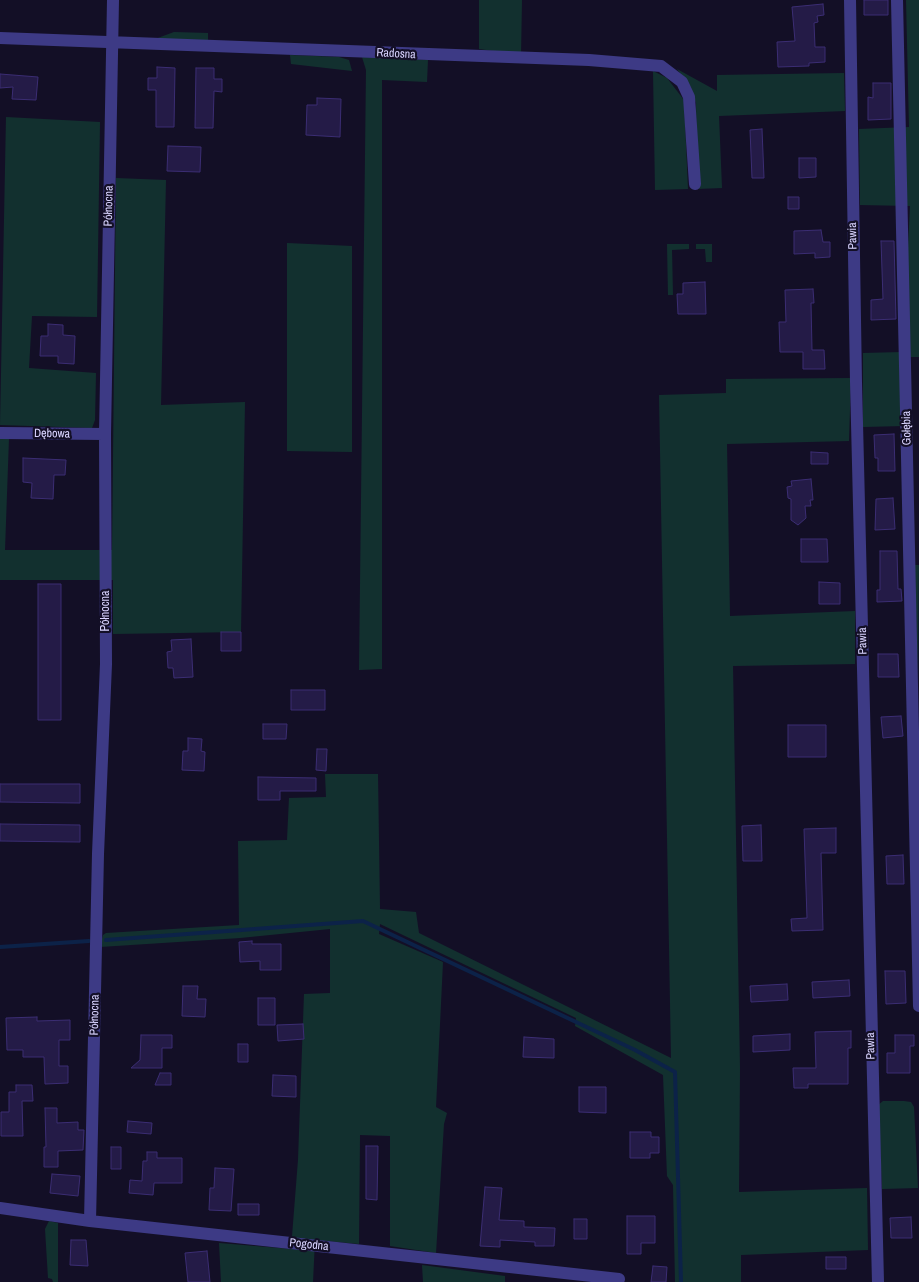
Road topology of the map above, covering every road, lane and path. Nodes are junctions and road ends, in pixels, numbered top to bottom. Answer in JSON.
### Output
{"nodes":[{"id":1,"x":113,"y":0,"type":"edge"},
{"id":2,"x":850,"y":0,"type":"edge"},
{"id":3,"x":897,"y":0,"type":"edge"},
{"id":4,"x":0,"y":38,"type":"edge"},
{"id":5,"x":113,"y":44,"type":"junction"},
{"id":6,"x":695,"y":184,"type":"dead end"},
{"id":7,"x":0,"y":433,"type":"edge"},
{"id":8,"x":105,"y":434,"type":"junction"},
{"id":9,"x":919,"y":1006,"type":"edge"},
{"id":10,"x":0,"y":1208,"type":"edge"},
{"id":11,"x":90,"y":1221,"type":"junction"},
{"id":12,"x":619,"y":1279,"type":"dead end"},
{"id":13,"x":878,"y":1282,"type":"edge"}],
"edges":[{"from":1,"to":5,"type":"street","name":"Północna"},
{"from":2,"to":13,"type":"street","name":"Pawia"},
{"from":3,"to":9,"type":"street","name":"Gołębia"},
{"from":4,"to":5,"type":"street","name":"Radosna"},
{"from":5,"to":6,"type":"street","name":"Radosna"},
{"from":5,"to":8,"type":"street","name":"Północna"},
{"from":7,"to":8,"type":"street","name":"Dębowa"},
{"from":8,"to":11,"type":"street","name":"Północna"},
{"from":10,"to":11,"type":"street","name":"Pogodna"},
{"from":11,"to":12,"type":"street","name":"Pogodna"}]}
